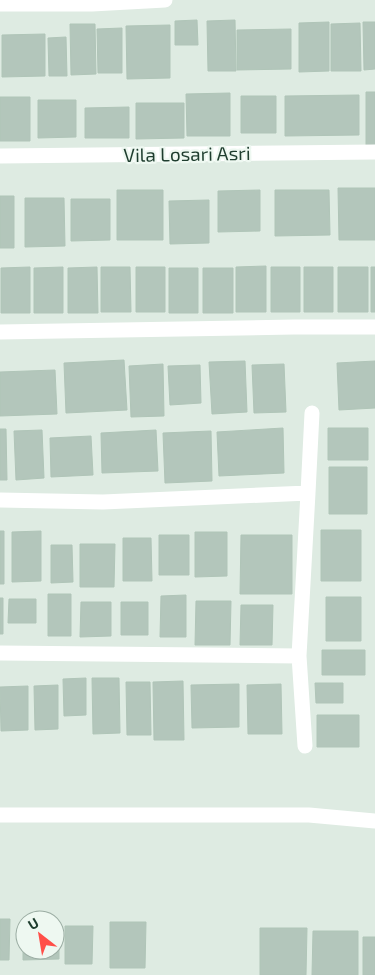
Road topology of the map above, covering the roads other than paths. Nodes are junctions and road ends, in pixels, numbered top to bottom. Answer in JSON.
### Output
{"nodes":[{"id":1,"x":165,"y":0,"type":"edge"},
{"id":2,"x":0,"y":4,"type":"edge"},
{"id":3,"x":375,"y":152,"type":"edge"},
{"id":4,"x":0,"y":156,"type":"edge"},
{"id":5,"x":375,"y":327,"type":"edge"},
{"id":6,"x":0,"y":332,"type":"edge"},
{"id":7,"x":312,"y":413,"type":"dead end"},
{"id":8,"x":308,"y":493,"type":"junction"},
{"id":9,"x":0,"y":500,"type":"edge"},
{"id":10,"x":0,"y":653,"type":"edge"},
{"id":11,"x":299,"y":656,"type":"junction"},
{"id":12,"x":305,"y":746,"type":"dead end"},
{"id":13,"x":0,"y":815,"type":"edge"},
{"id":14,"x":375,"y":821,"type":"edge"}],
"edges":[{"from":1,"to":2,"type":"street"},
{"from":3,"to":4,"type":"street","name":"Vila Losari Asri"},
{"from":5,"to":6,"type":"street"},
{"from":7,"to":8,"type":"street"},
{"from":8,"to":9,"type":"street"},
{"from":8,"to":11,"type":"street"},
{"from":10,"to":11,"type":"street"},
{"from":11,"to":12,"type":"street"},
{"from":13,"to":14,"type":"street"}]}
